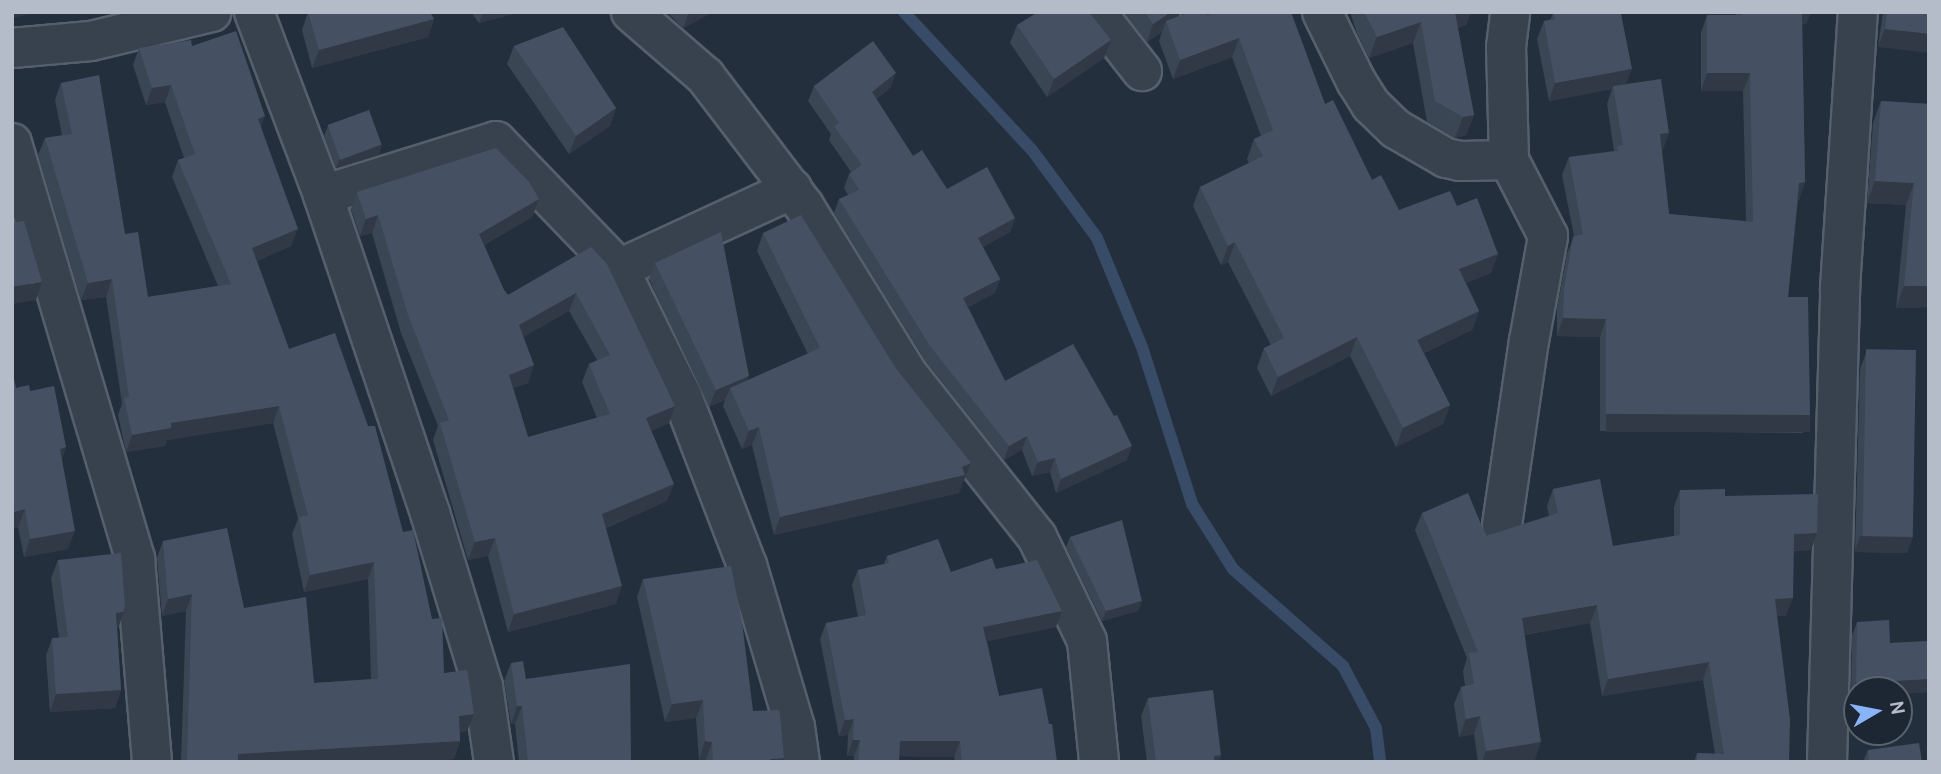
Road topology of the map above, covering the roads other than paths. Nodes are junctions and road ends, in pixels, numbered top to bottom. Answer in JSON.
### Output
{"nodes":[{"id":1,"x":212,"y":12,"type":"edge"},
{"id":2,"x":254,"y":12,"type":"edge"},
{"id":3,"x":631,"y":12,"type":"edge"},
{"id":4,"x":1096,"y":12,"type":"edge"},
{"id":5,"x":1322,"y":12,"type":"edge"},
{"id":6,"x":1510,"y":12,"type":"edge"},
{"id":7,"x":1858,"y":12,"type":"edge"},
{"id":8,"x":88,"y":27,"type":"edge"},
{"id":9,"x":12,"y":48,"type":"edge"},
{"id":10,"x":1142,"y":71,"type":"dead end"},
{"id":11,"x":12,"y":142,"type":"edge"},
{"id":12,"x":1508,"y":160,"type":"junction"},
{"id":13,"x":792,"y":190,"type":"junction"},
{"id":14,"x":323,"y":195,"type":"junction"},
{"id":15,"x":619,"y":269,"type":"junction"},
{"id":16,"x":1502,"y":525,"type":"dead end"},
{"id":17,"x":152,"y":762,"type":"edge"},
{"id":18,"x":494,"y":762,"type":"edge"},
{"id":19,"x":800,"y":762,"type":"edge"},
{"id":20,"x":1099,"y":762,"type":"edge"},
{"id":21,"x":1826,"y":762,"type":"edge"}],
"edges":[{"from":1,"to":8,"type":"street"},
{"from":2,"to":14,"type":"street"},
{"from":3,"to":13,"type":"street"},
{"from":4,"to":10,"type":"street"},
{"from":5,"to":12,"type":"street"},
{"from":6,"to":12,"type":"street"},
{"from":7,"to":21,"type":"street"},
{"from":8,"to":9,"type":"street"},
{"from":11,"to":17,"type":"street"},
{"from":12,"to":16,"type":"street"},
{"from":13,"to":15,"type":"street"},
{"from":13,"to":20,"type":"street"},
{"from":14,"to":15,"type":"street"},
{"from":14,"to":18,"type":"street"},
{"from":15,"to":19,"type":"street"}]}
